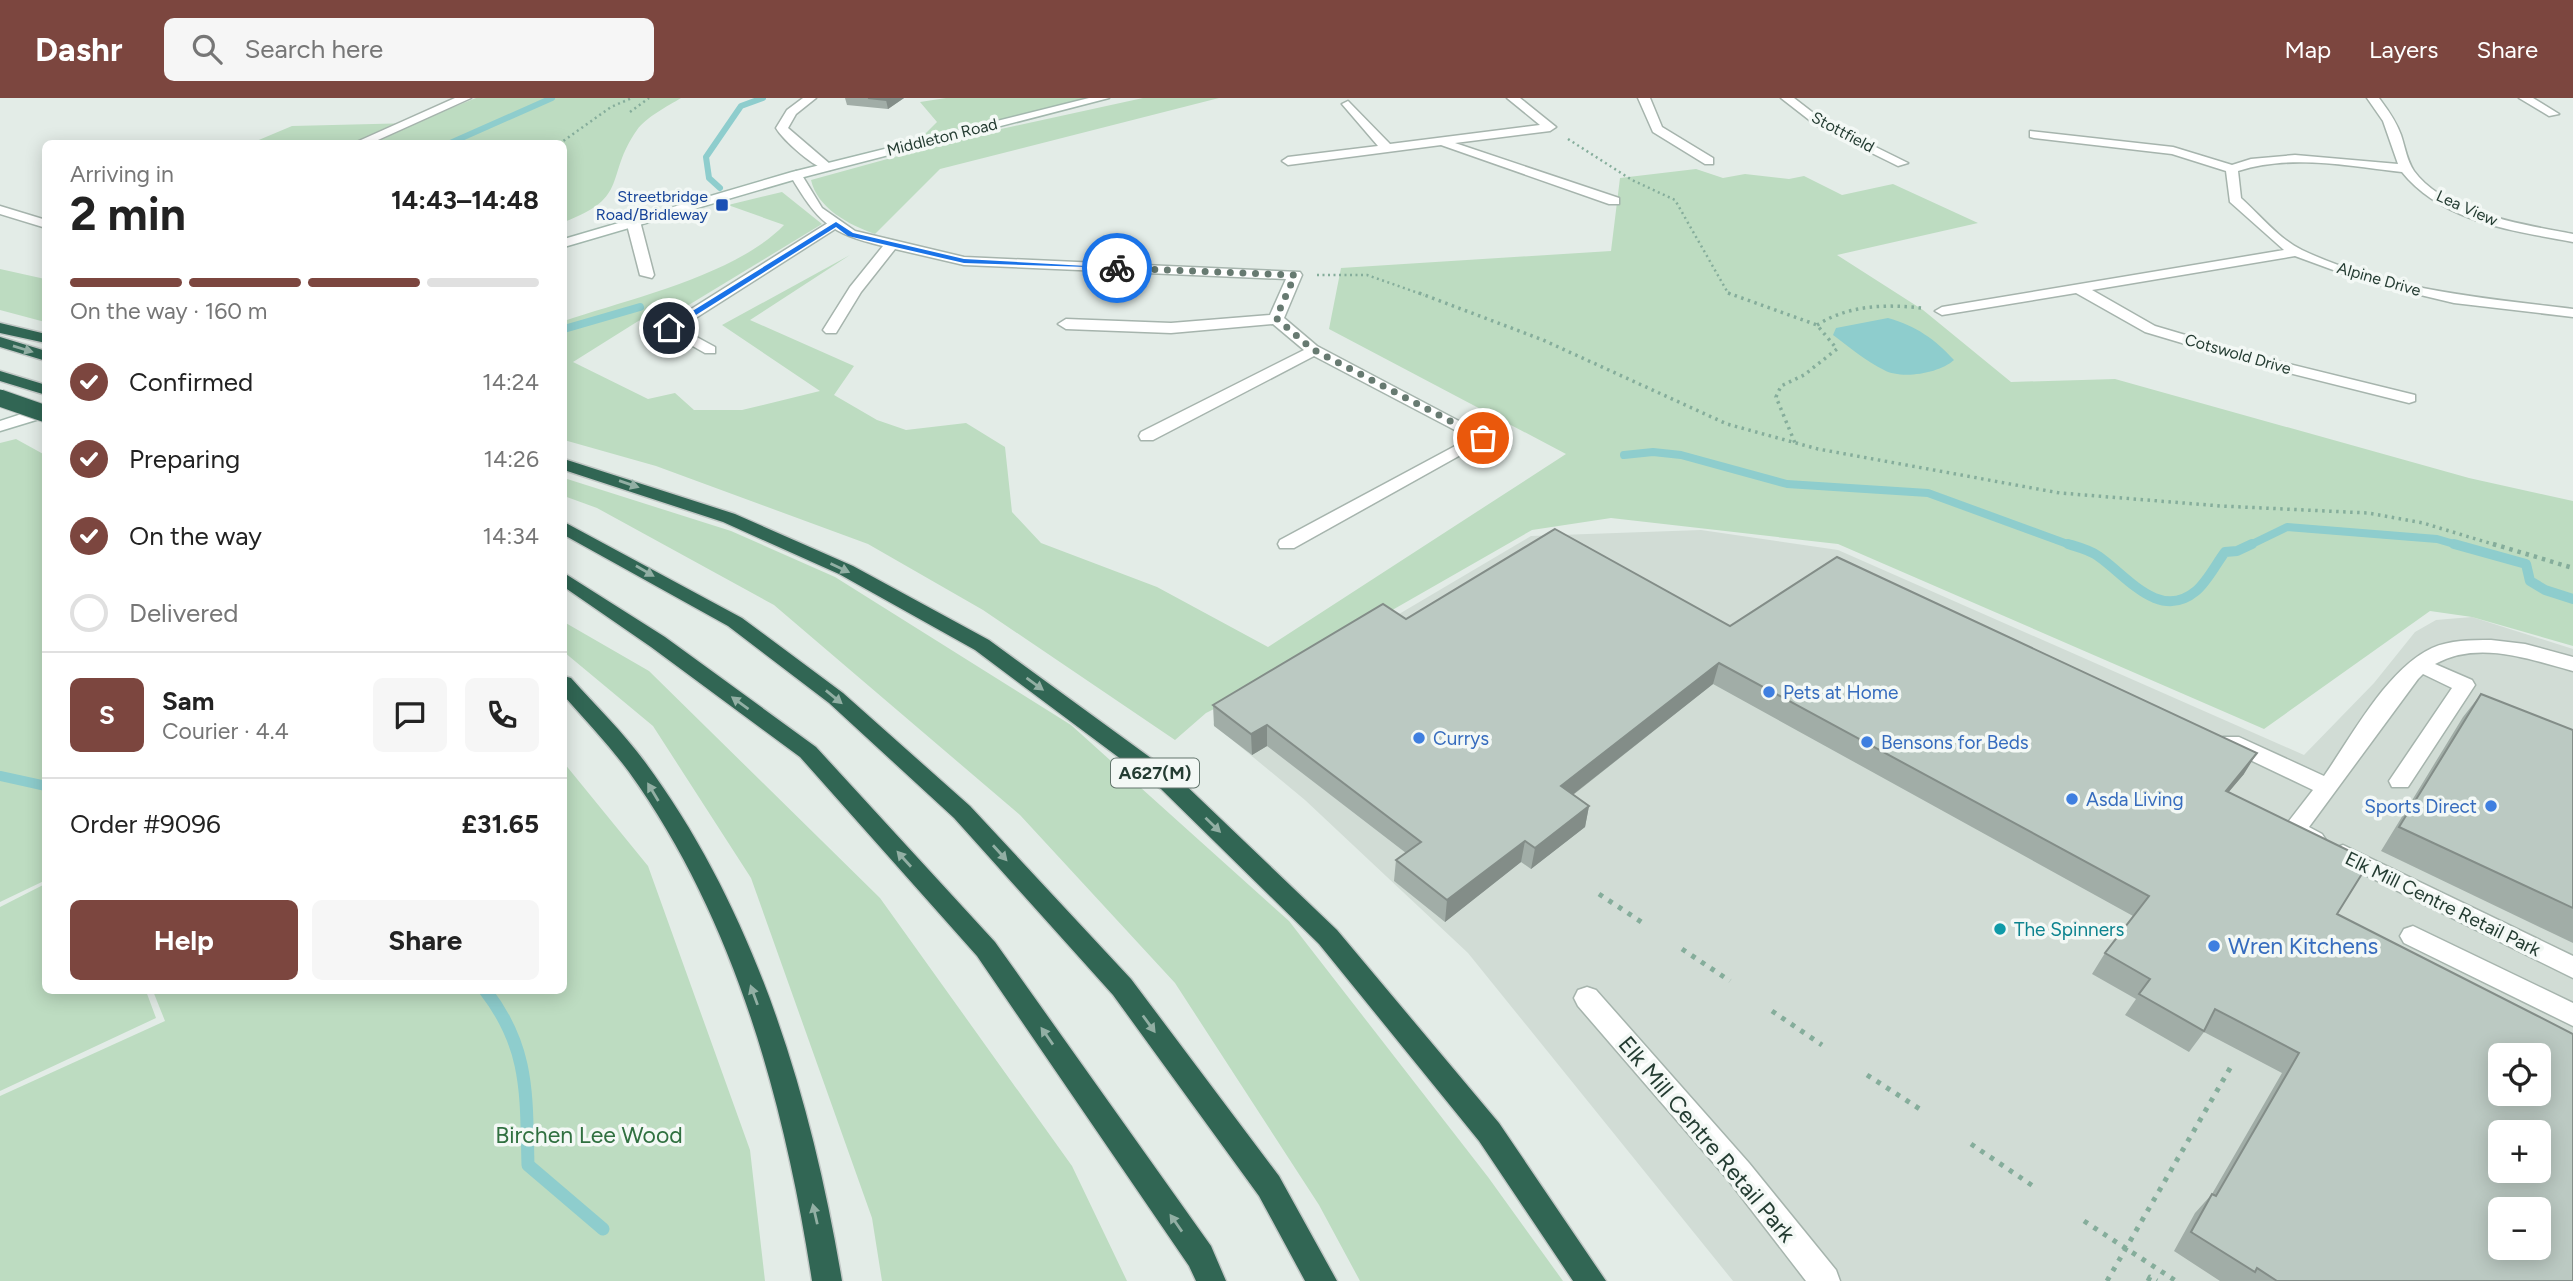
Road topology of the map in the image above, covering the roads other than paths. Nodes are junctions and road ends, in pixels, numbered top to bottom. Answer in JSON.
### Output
{"nodes":[{"id":1,"x":465,"y":98,"type":"edge"},
{"id":2,"x":810,"y":98,"type":"edge"},
{"id":3,"x":1102,"y":98,"type":"edge"},
{"id":4,"x":1513,"y":98,"type":"edge"},
{"id":5,"x":1644,"y":98,"type":"edge"},
{"id":6,"x":1787,"y":98,"type":"edge"},
{"id":7,"x":2373,"y":98,"type":"edge"},
{"id":8,"x":2525,"y":98,"type":"edge"},
{"id":9,"x":1348,"y":104,"type":"dead end"},
{"id":10,"x":2553,"y":114,"type":"dead end"},
{"id":11,"x":2034,"y":134,"type":"dead end"},
{"id":12,"x":367,"y":140,"type":"edge"},
{"id":13,"x":1441,"y":142,"type":"junction"},
{"id":14,"x":1387,"y":148,"type":"junction"},
{"id":15,"x":1288,"y":161,"type":"dead end"},
{"id":16,"x":1709,"y":161,"type":"dead end"},
{"id":17,"x":1902,"y":163,"type":"dead end"},
{"id":18,"x":826,"y":167,"type":"junction"},
{"id":19,"x":2232,"y":169,"type":"junction"},
{"id":20,"x":2407,"y":169,"type":"junction"},
{"id":21,"x":789,"y":177,"type":"junction"},
{"id":22,"x":1614,"y":201,"type":"dead end"},
{"id":23,"x":0,"y":210,"type":"edge"},
{"id":24,"x":633,"y":221,"type":"junction"},
{"id":25,"x":42,"y":223,"type":"edge"},
{"id":26,"x":836,"y":224,"type":"junction"},
{"id":27,"x":2573,"y":238,"type":"edge"},
{"id":28,"x":567,"y":242,"type":"edge"},
{"id":29,"x":891,"y":245,"type":"junction"},
{"id":30,"x":2296,"y":252,"type":"junction"},
{"id":31,"x":647,"y":275,"type":"dead end"},
{"id":32,"x":2076,"y":287,"type":"junction"},
{"id":33,"x":1942,"y":311,"type":"road end"},
{"id":34,"x":2573,"y":313,"type":"edge"},
{"id":35,"x":1276,"y":318,"type":"junction"},
{"id":36,"x":1066,"y":324,"type":"dead end"},
{"id":37,"x":0,"y":328,"type":"edge"},
{"id":38,"x":831,"y":330,"type":"dead end"},
{"id":39,"x":42,"y":339,"type":"edge"},
{"id":40,"x":0,"y":342,"type":"edge"},
{"id":41,"x":710,"y":350,"type":"dead end"},
{"id":42,"x":1315,"y":350,"type":"junction"},
{"id":43,"x":42,"y":355,"type":"edge"},
{"id":44,"x":0,"y":376,"type":"edge"},
{"id":45,"x":42,"y":389,"type":"edge"},
{"id":46,"x":0,"y":398,"type":"edge"},
{"id":47,"x":2409,"y":398,"type":"dead end"},
{"id":48,"x":42,"y":412,"type":"edge"},
{"id":49,"x":42,"y":414,"type":"edge"},
{"id":50,"x":0,"y":426,"type":"edge"},
{"id":51,"x":1147,"y":436,"type":"dead end"},
{"id":52,"x":567,"y":465,"type":"edge"},
{"id":53,"x":567,"y":530,"type":"edge"},
{"id":54,"x":1287,"y":544,"type":"dead end"},
{"id":55,"x":567,"y":581,"type":"edge"},
{"id":56,"x":2573,"y":664,"type":"edge"},
{"id":57,"x":2420,"y":666,"type":"junction"},
{"id":58,"x":567,"y":686,"type":"edge"},
{"id":59,"x":2215,"y":735,"type":"edge"},
{"id":60,"x":2400,"y":781,"type":"dead end"},
{"id":61,"x":2328,"y":787,"type":"junction"},
{"id":62,"x":2413,"y":936,"type":"dead end"},
{"id":63,"x":2573,"y":968,"type":"edge"},
{"id":64,"x":1587,"y":998,"type":"dead end"},
{"id":65,"x":2573,"y":1015,"type":"edge"},
{"id":66,"x":827,"y":1281,"type":"edge"},
{"id":67,"x":1211,"y":1281,"type":"edge"},
{"id":68,"x":1322,"y":1281,"type":"edge"},
{"id":69,"x":1591,"y":1281,"type":"edge"},
{"id":70,"x":1825,"y":1281,"type":"edge"}],
"edges":[{"from":1,"to":12,"type":"street"},
{"from":2,"to":18,"type":"street"},
{"from":3,"to":18,"type":"street","name":"Middleton Road"},
{"from":4,"to":13,"type":"street"},
{"from":5,"to":16,"type":"street"},
{"from":6,"to":17,"type":"street","name":"Stottfield"},
{"from":7,"to":20,"type":"street","name":"Lea View"},
{"from":8,"to":10,"type":"street"},
{"from":9,"to":14,"type":"street"},
{"from":11,"to":19,"type":"street"},
{"from":13,"to":14,"type":"street"},
{"from":13,"to":22,"type":"street"},
{"from":14,"to":15,"type":"street"},
{"from":18,"to":21,"type":"street","name":"Middleton Road"},
{"from":19,"to":20,"type":"street"},
{"from":19,"to":30,"type":"street","name":"Alpine Drive"},
{"from":20,"to":27,"type":"street","name":"Lea View"},
{"from":21,"to":24,"type":"street","name":"Middleton Road"},
{"from":21,"to":26,"type":"street"},
{"from":23,"to":25,"type":"street"},
{"from":24,"to":28,"type":"street","name":"Middleton Road"},
{"from":24,"to":31,"type":"street"},
{"from":26,"to":29,"type":"street"},
{"from":26,"to":41,"type":"street"},
{"from":29,"to":35,"type":"street"},
{"from":29,"to":38,"type":"street"},
{"from":30,"to":32,"type":"street"},
{"from":30,"to":34,"type":"street","name":"Alpine Drive"},
{"from":32,"to":33,"type":"street"},
{"from":32,"to":47,"type":"street","name":"Cotswold Drive"},
{"from":35,"to":36,"type":"street"},
{"from":35,"to":42,"type":"street"},
{"from":37,"to":39,"type":"highway"},
{"from":40,"to":43,"type":"highway","one_way":true},
{"from":42,"to":51,"type":"street"},
{"from":42,"to":54,"type":"street"},
{"from":44,"to":45,"type":"highway"},
{"from":46,"to":48,"type":"highway","bridge":true},
{"from":49,"to":50,"type":"street"},
{"from":52,"to":69,"type":"highway","number":"A627(M)","one_way":true},
{"from":53,"to":68,"type":"highway","one_way":true},
{"from":67,"to":55,"type":"highway","one_way":true},
{"from":56,"to":57,"type":"street"},
{"from":57,"to":60,"type":"street"},
{"from":57,"to":61,"type":"street"},
{"from":66,"to":58,"type":"highway","one_way":true},
{"from":59,"to":61,"type":"street"},
{"from":61,"to":63,"type":"street","name":"Elk Mill Centre Retail Park"},
{"from":62,"to":65,"type":"street"},
{"from":64,"to":70,"type":"street","name":"Elk Mill Centre Retail Park"}]}
